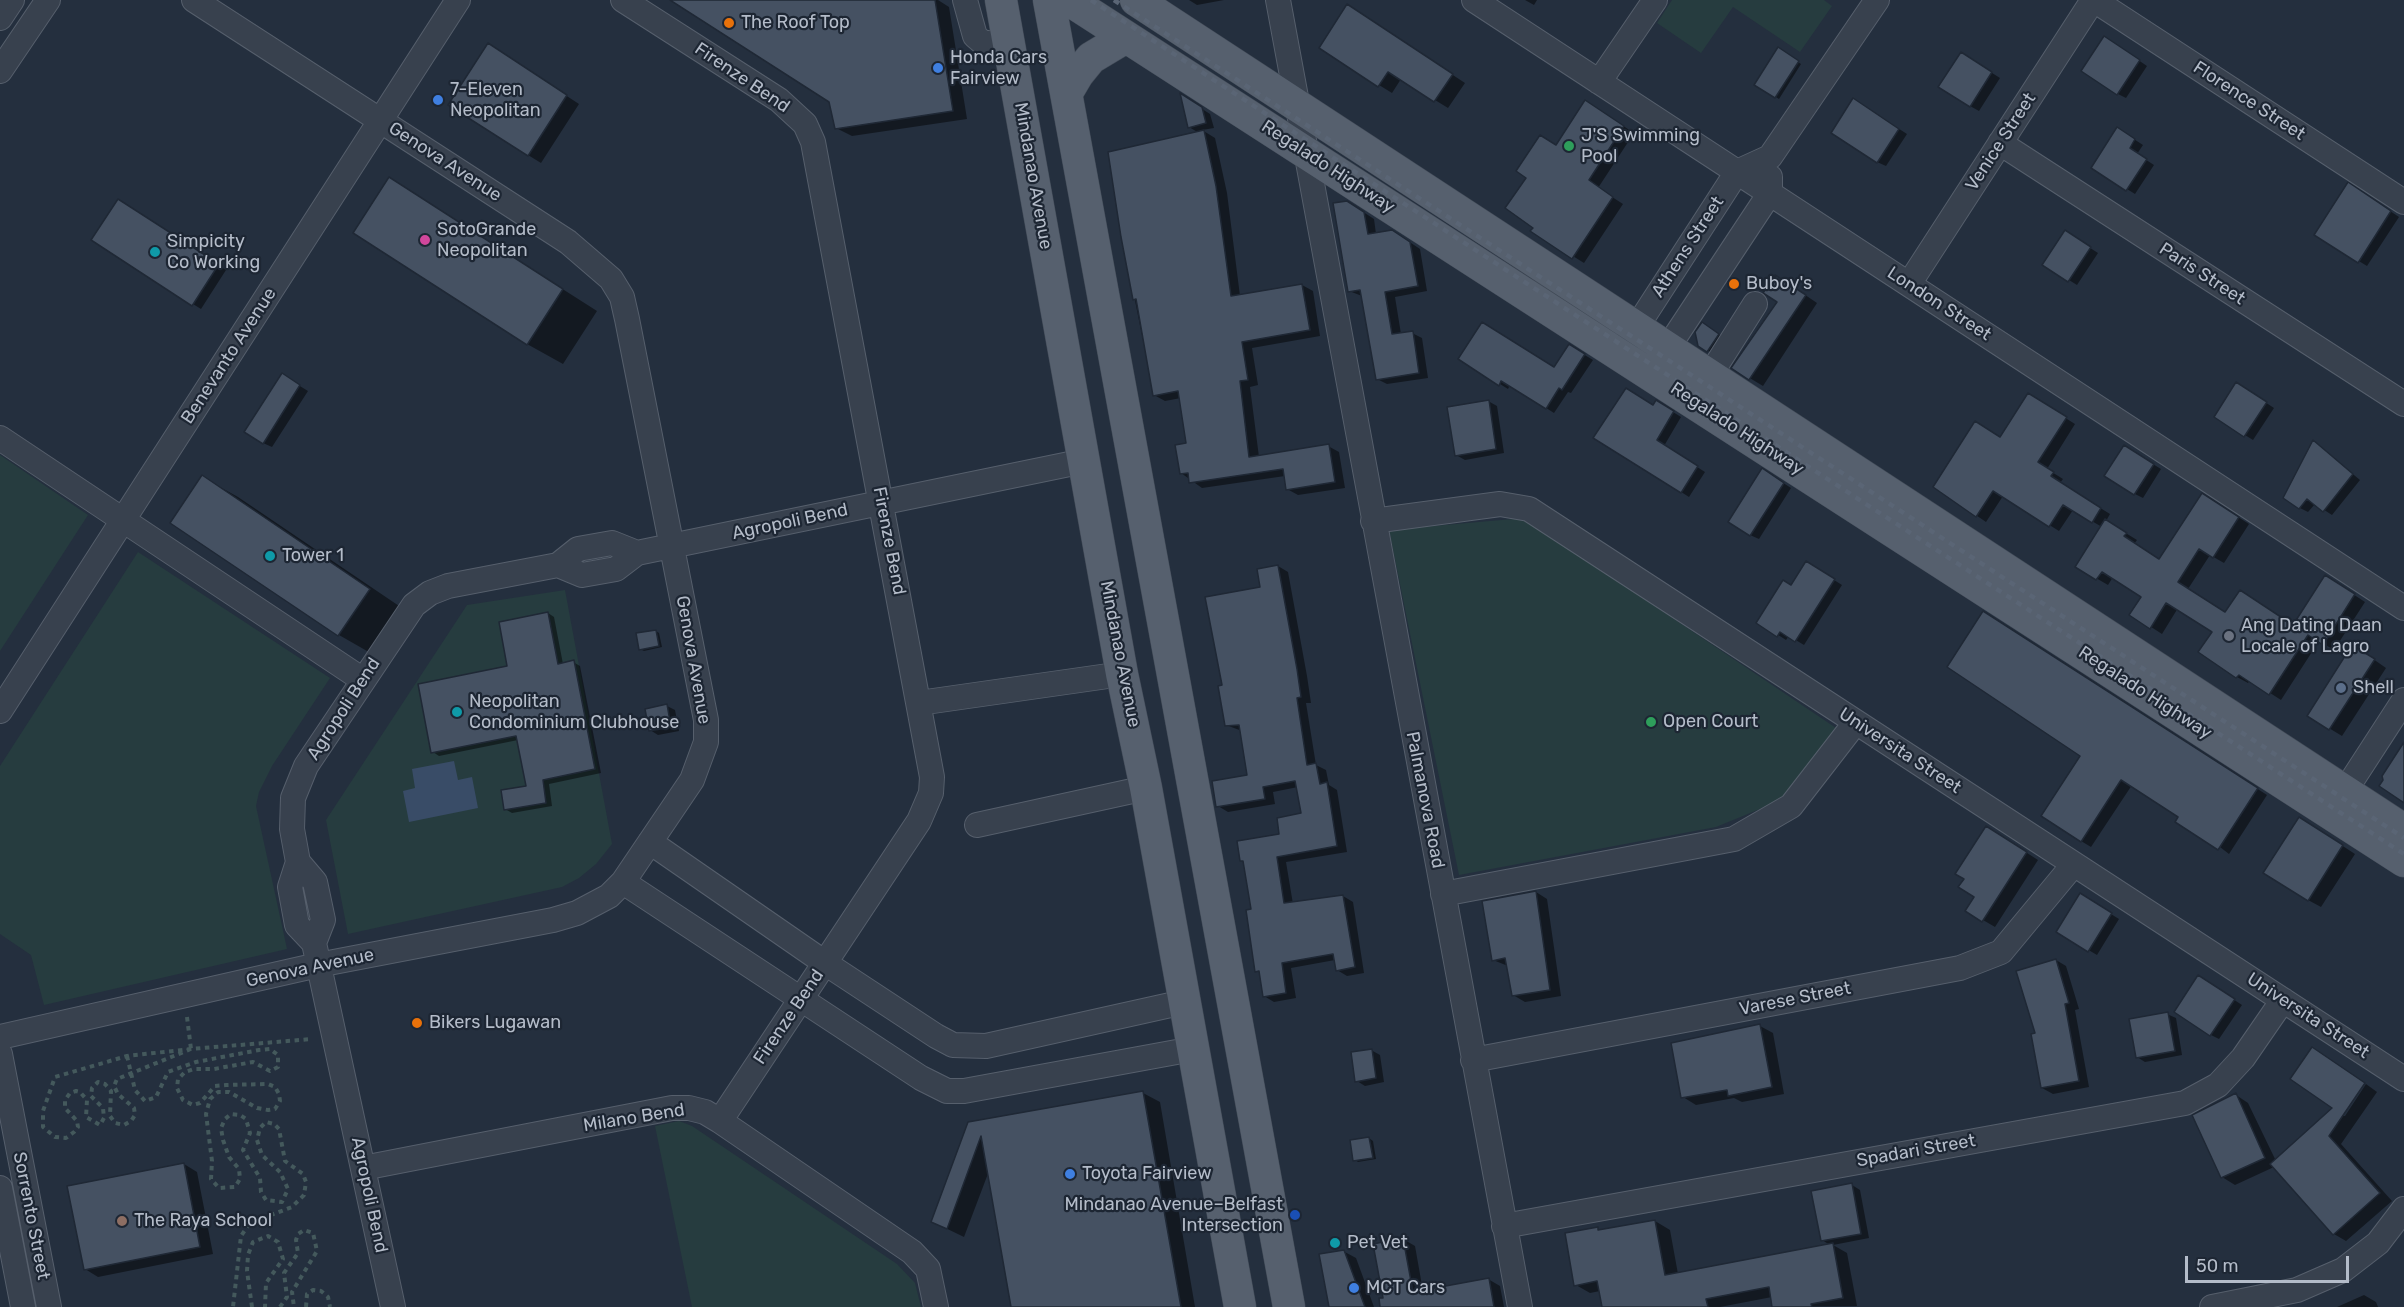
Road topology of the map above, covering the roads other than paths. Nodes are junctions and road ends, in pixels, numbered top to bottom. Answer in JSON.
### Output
{"nodes":[{"id":1,"x":12,"y":0,"type":"edge"},
{"id":2,"x":48,"y":0,"type":"edge"},
{"id":3,"x":194,"y":0,"type":"edge"},
{"id":4,"x":458,"y":0,"type":"edge"},
{"id":5,"x":623,"y":0,"type":"edge"},
{"id":6,"x":965,"y":0,"type":"edge"},
{"id":7,"x":1001,"y":0,"type":"edge"},
{"id":8,"x":1049,"y":0,"type":"edge"},
{"id":9,"x":1069,"y":0,"type":"edge"},
{"id":10,"x":1136,"y":0,"type":"edge"},
{"id":11,"x":1278,"y":0,"type":"edge"},
{"id":12,"x":1474,"y":0,"type":"edge"},
{"id":13,"x":1655,"y":0,"type":"edge"},
{"id":14,"x":1877,"y":0,"type":"edge"},
{"id":15,"x":2094,"y":0,"type":"edge"},
{"id":16,"x":0,"y":18,"type":"edge"},
{"id":17,"x":1126,"y":37,"type":"junction"},
{"id":18,"x":1009,"y":46,"type":"junction"},
{"id":19,"x":0,"y":71,"type":"edge"},
{"id":20,"x":1599,"y":82,"type":"junction"},
{"id":21,"x":1068,"y":92,"type":"junction"},
{"id":22,"x":1297,"y":106,"type":"junction"},
{"id":23,"x":380,"y":120,"type":"junction"},
{"id":24,"x":2000,"y":143,"type":"junction"},
{"id":25,"x":1304,"y":151,"type":"junction"},
{"id":26,"x":1770,"y":157,"type":"junction"},
{"id":27,"x":1737,"y":172,"type":"junction"},
{"id":28,"x":1770,"y":193,"type":"junction"},
{"id":29,"x":2404,"y":202,"type":"edge"},
{"id":30,"x":1909,"y":284,"type":"junction"},
{"id":31,"x":1657,"y":296,"type":"junction"},
{"id":32,"x":1755,"y":304,"type":"dead end"},
{"id":33,"x":1689,"y":316,"type":"junction"},
{"id":34,"x":1636,"y":327,"type":"junction"},
{"id":35,"x":1668,"y":348,"type":"junction"},
{"id":36,"x":1619,"y":353,"type":"junction"},
{"id":37,"x":1651,"y":374,"type":"junction"},
{"id":38,"x":1710,"y":375,"type":"junction"},
{"id":39,"x":2404,"y":404,"type":"edge"},
{"id":40,"x":0,"y":438,"type":"edge"},
{"id":41,"x":1084,"y":461,"type":"junction"},
{"id":42,"x":881,"y":503,"type":"junction"},
{"id":43,"x":123,"y":520,"type":"junction"},
{"id":44,"x":1373,"y":521,"type":"junction"},
{"id":45,"x":672,"y":547,"type":"junction"},
{"id":46,"x":2404,"y":608,"type":"edge"},
{"id":47,"x":1122,"y":674,"type":"junction"},
{"id":48,"x":363,"y":680,"type":"junction"},
{"id":49,"x":2404,"y":700,"type":"edge"},
{"id":50,"x":919,"y":703,"type":"junction"},
{"id":51,"x":0,"y":711,"type":"edge"},
{"id":52,"x":1856,"y":722,"type":"junction"},
{"id":53,"x":1146,"y":788,"type":"junction"},
{"id":54,"x":2330,"y":792,"type":"junction"},
{"id":55,"x":976,"y":825,"type":"dead end"},
{"id":56,"x":2404,"y":830,"type":"edge"},
{"id":57,"x":650,"y":842,"type":"junction"},
{"id":58,"x":2404,"y":861,"type":"edge"},
{"id":59,"x":2074,"y":864,"type":"junction"},
{"id":60,"x":623,"y":882,"type":"junction"},
{"id":61,"x":1443,"y":894,"type":"junction"},
{"id":62,"x":316,"y":954,"type":"junction"},
{"id":63,"x":825,"y":963,"type":"junction"},
{"id":64,"x":801,"y":999,"type":"junction"},
{"id":65,"x":2283,"y":1000,"type":"junction"},
{"id":66,"x":1184,"y":1002,"type":"junction"},
{"id":67,"x":0,"y":1037,"type":"edge"},
{"id":68,"x":1193,"y":1049,"type":"junction"},
{"id":69,"x":0,"y":1054,"type":"edge"},
{"id":70,"x":1473,"y":1059,"type":"junction"},
{"id":71,"x":2404,"y":1079,"type":"edge"},
{"id":72,"x":720,"y":1121,"type":"junction"},
{"id":73,"x":363,"y":1168,"type":"junction"},
{"id":74,"x":0,"y":1188,"type":"edge"},
{"id":75,"x":2404,"y":1209,"type":"edge"},
{"id":76,"x":1504,"y":1226,"type":"junction"},
{"id":77,"x":23,"y":1307,"type":"edge"},
{"id":78,"x":49,"y":1307,"type":"edge"},
{"id":79,"x":393,"y":1307,"type":"edge"},
{"id":80,"x":936,"y":1307,"type":"edge"},
{"id":81,"x":1240,"y":1307,"type":"edge"},
{"id":82,"x":1289,"y":1307,"type":"edge"},
{"id":83,"x":1520,"y":1307,"type":"edge"},
{"id":84,"x":2212,"y":1307,"type":"edge"}],
"edges":[{"from":1,"to":16,"type":"street"},
{"from":2,"to":19,"type":"street"},
{"from":3,"to":23,"type":"street","name":"Genova Avenue"},
{"from":4,"to":23,"type":"street","name":"Benevanto Avenue"},
{"from":5,"to":42,"type":"street","name":"Firenze Bend"},
{"from":6,"to":18,"type":"street"},
{"from":7,"to":18,"type":"main road","name":"Mindanao Avenue"},
{"from":8,"to":21,"type":"main road"},
{"from":9,"to":17,"type":"main road","name":"Regalado Highway"},
{"from":10,"to":22,"type":"main road","name":"Regalado Highway"},
{"from":11,"to":22,"type":"street","name":"Palmanova Road"},
{"from":12,"to":20,"type":"street","name":"London Street"},
{"from":13,"to":20,"type":"street"},
{"from":14,"to":26,"type":"street"},
{"from":15,"to":24,"type":"street","name":"Venice Street"},
{"from":15,"to":29,"type":"street","name":"Florence Street"},
{"from":17,"to":21,"type":"main road"},
{"from":17,"to":25,"type":"main road","name":"Regalado Highway"},
{"from":18,"to":41,"type":"main road","name":"Mindanao Avenue"},
{"from":20,"to":27,"type":"street","name":"London Street"},
{"from":21,"to":82,"type":"main road"},
{"from":22,"to":25,"type":"street","name":"Palmanova Road"},
{"from":22,"to":34,"type":"main road","name":"Regalado Highway"},
{"from":23,"to":43,"type":"street","name":"Benevanto Avenue"},
{"from":23,"to":45,"type":"street","name":"Genova Avenue"},
{"from":24,"to":30,"type":"street","name":"Venice Street"},
{"from":24,"to":39,"type":"street","name":"Paris Street"},
{"from":25,"to":36,"type":"main road","name":"Regalado Highway"},
{"from":25,"to":44,"type":"street","name":"Palmanova Road"},
{"from":26,"to":27,"type":"street"},
{"from":26,"to":28,"type":"street"},
{"from":27,"to":28,"type":"street","name":"London Street"},
{"from":27,"to":31,"type":"street","name":"Athens Street"},
{"from":28,"to":30,"type":"street","name":"London Street"},
{"from":28,"to":33,"type":"street"},
{"from":30,"to":46,"type":"street","name":"London Street"},
{"from":31,"to":33,"type":"street"},
{"from":31,"to":34,"type":"street","name":"Athens Street"},
{"from":32,"to":38,"type":"street"},
{"from":33,"to":35,"type":"street"},
{"from":34,"to":35,"type":"main road","name":"Regalado Highway"},
{"from":34,"to":36,"type":"street","name":"Athens Street"},
{"from":35,"to":37,"type":"street"},
{"from":35,"to":38,"type":"main road","name":"Regalado Highway"},
{"from":36,"to":37,"type":"main road","name":"Regalado Highway"},
{"from":37,"to":54,"type":"main road","name":"Regalado Highway"},
{"from":38,"to":54,"type":"main road","name":"Regalado Highway"},
{"from":40,"to":43,"type":"street"},
{"from":41,"to":42,"type":"street","name":"Agropoli Bend"},
{"from":41,"to":47,"type":"main road","name":"Mindanao Avenue"},
{"from":42,"to":45,"type":"street","name":"Agropoli Bend"},
{"from":42,"to":50,"type":"street","name":"Firenze Bend"},
{"from":43,"to":48,"type":"street"},
{"from":43,"to":51,"type":"street","name":"Benevanto Avenue"},
{"from":44,"to":52,"type":"street","name":"Universita Street"},
{"from":44,"to":61,"type":"street","name":"Palmanova Road"},
{"from":45,"to":48,"type":"street","name":"Agropoli Bend"},
{"from":45,"to":57,"type":"street","name":"Genova Avenue"},
{"from":47,"to":50,"type":"street"},
{"from":47,"to":53,"type":"main road","name":"Mindanao Avenue"},
{"from":48,"to":62,"type":"street","name":"Agropoli Bend"},
{"from":49,"to":54,"type":"street"},
{"from":50,"to":63,"type":"street","name":"Firenze Bend"},
{"from":52,"to":59,"type":"street","name":"Universita Street"},
{"from":52,"to":61,"type":"street"},
{"from":53,"to":55,"type":"street"},
{"from":53,"to":66,"type":"main road","name":"Mindanao Avenue"},
{"from":54,"to":56,"type":"main road","name":"Regalado Highway"},
{"from":54,"to":58,"type":"main road","name":"Regalado Highway"},
{"from":57,"to":60,"type":"street","name":"Genova Avenue"},
{"from":57,"to":63,"type":"street"},
{"from":59,"to":65,"type":"street","name":"Universita Street"},
{"from":59,"to":70,"type":"street","name":"Varese Street"},
{"from":60,"to":62,"type":"street","name":"Genova Avenue"},
{"from":60,"to":64,"type":"street"},
{"from":61,"to":70,"type":"street","name":"Palmanova Road"},
{"from":62,"to":67,"type":"street","name":"Genova Avenue"},
{"from":62,"to":73,"type":"street","name":"Agropoli Bend"},
{"from":63,"to":64,"type":"street","name":"Firenze Bend"},
{"from":63,"to":66,"type":"street"},
{"from":64,"to":68,"type":"street"},
{"from":64,"to":72,"type":"street","name":"Firenze Bend"},
{"from":65,"to":71,"type":"street","name":"Universita Street"},
{"from":65,"to":76,"type":"street","name":"Spadari Street"},
{"from":66,"to":68,"type":"main road","name":"Mindanao Avenue"},
{"from":68,"to":81,"type":"main road","name":"Mindanao Avenue"},
{"from":69,"to":78,"type":"street","name":"Sorrento Street"},
{"from":70,"to":76,"type":"street","name":"Palmanova Road"},
{"from":72,"to":73,"type":"street","name":"Milano Bend"},
{"from":72,"to":80,"type":"street","name":"Milano Bend"},
{"from":73,"to":79,"type":"street","name":"Agropoli Bend"},
{"from":74,"to":77,"type":"street","name":"Sorrento Street"},
{"from":75,"to":84,"type":"street"},
{"from":76,"to":83,"type":"street","name":"Palmanova Road"}]}
